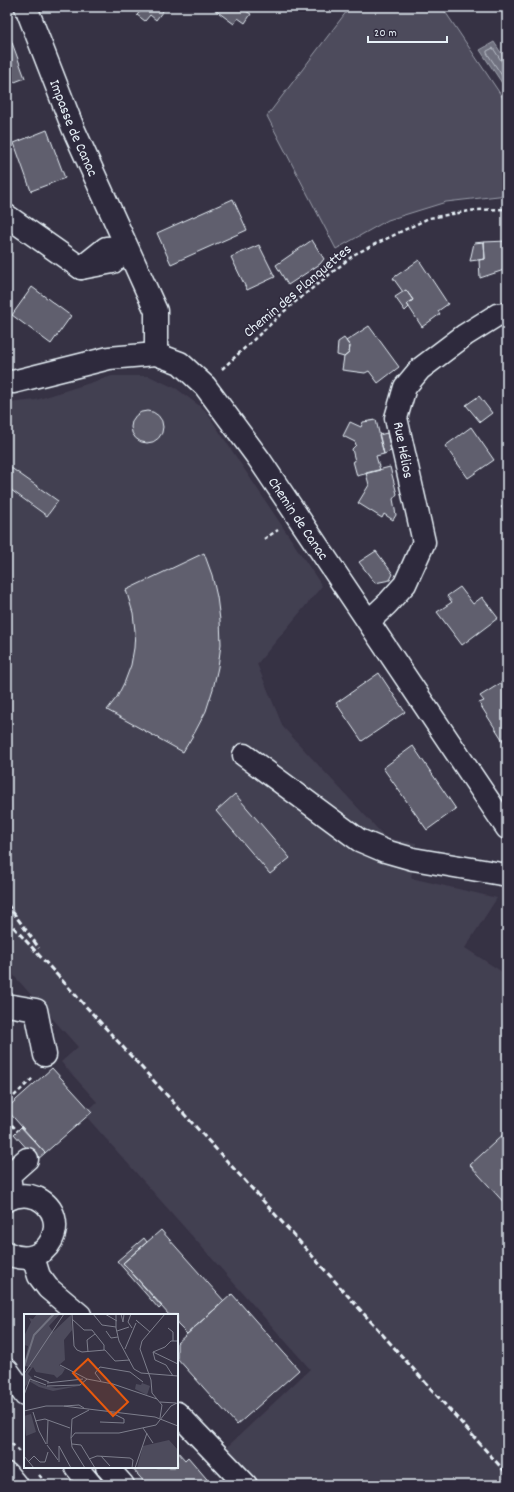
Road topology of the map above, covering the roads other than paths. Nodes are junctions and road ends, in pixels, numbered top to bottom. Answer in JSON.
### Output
{"nodes":[{"id":1,"x":26,"y":7,"type":"edge"},
{"id":2,"x":7,"y":216,"type":"edge"},
{"id":3,"x":126,"y":247,"type":"junction"},
{"id":4,"x":507,"y":314,"type":"edge"},
{"id":5,"x":156,"y":354,"type":"junction"},
{"id":6,"x":7,"y":381,"type":"edge"},
{"id":7,"x":369,"y":621,"type":"junction"},
{"id":8,"x":244,"y":755,"type":"dead end"},
{"id":9,"x":507,"y":828,"type":"edge"},
{"id":10,"x":507,"y":875,"type":"edge"},
{"id":11,"x":7,"y":1005,"type":"edge"},
{"id":12,"x":45,"y":1055,"type":"dead end"},
{"id":13,"x":27,"y":1159,"type":"dead end"},
{"id":14,"x":10,"y":1199,"type":"edge"},
{"id":15,"x":7,"y":1253,"type":"edge"},
{"id":16,"x":33,"y":1257,"type":"junction"},
{"id":17,"x":79,"y":1314,"type":"edge"},
{"id":18,"x":15,"y":1378,"type":"edge"},
{"id":19,"x":24,"y":1393,"type":"edge"},
{"id":20,"x":178,"y":1414,"type":"edge"},
{"id":21,"x":77,"y":1468,"type":"edge"},
{"id":22,"x":108,"y":1468,"type":"edge"},
{"id":23,"x":7,"y":1474,"type":"edge"},
{"id":24,"x":16,"y":1485,"type":"edge"},
{"id":25,"x":91,"y":1485,"type":"edge"},
{"id":26,"x":123,"y":1485,"type":"edge"},
{"id":27,"x":246,"y":1485,"type":"edge"}],
"edges":[{"from":1,"to":3,"type":"street","name":"Impasse de Canac"},
{"from":2,"to":3,"type":"street"},
{"from":3,"to":5,"type":"street","name":"Impasse de Canac"},
{"from":4,"to":7,"type":"street","name":"Rue Hélios"},
{"from":5,"to":6,"type":"street","name":"Chemin de Canac"},
{"from":5,"to":7,"type":"street","name":"Chemin de Canac"},
{"from":7,"to":9,"type":"street","name":"Chemin de Canac"},
{"from":8,"to":10,"type":"street"},
{"from":11,"to":12,"type":"street"},
{"from":13,"to":14,"type":"street"},
{"from":14,"to":16,"type":"street"},
{"from":15,"to":16,"type":"street"},
{"from":16,"to":17,"type":"street"},
{"from":18,"to":19,"type":"street"},
{"from":20,"to":27,"type":"street"},
{"from":21,"to":25,"type":"street"},
{"from":22,"to":26,"type":"street"},
{"from":23,"to":24,"type":"street"}]}
